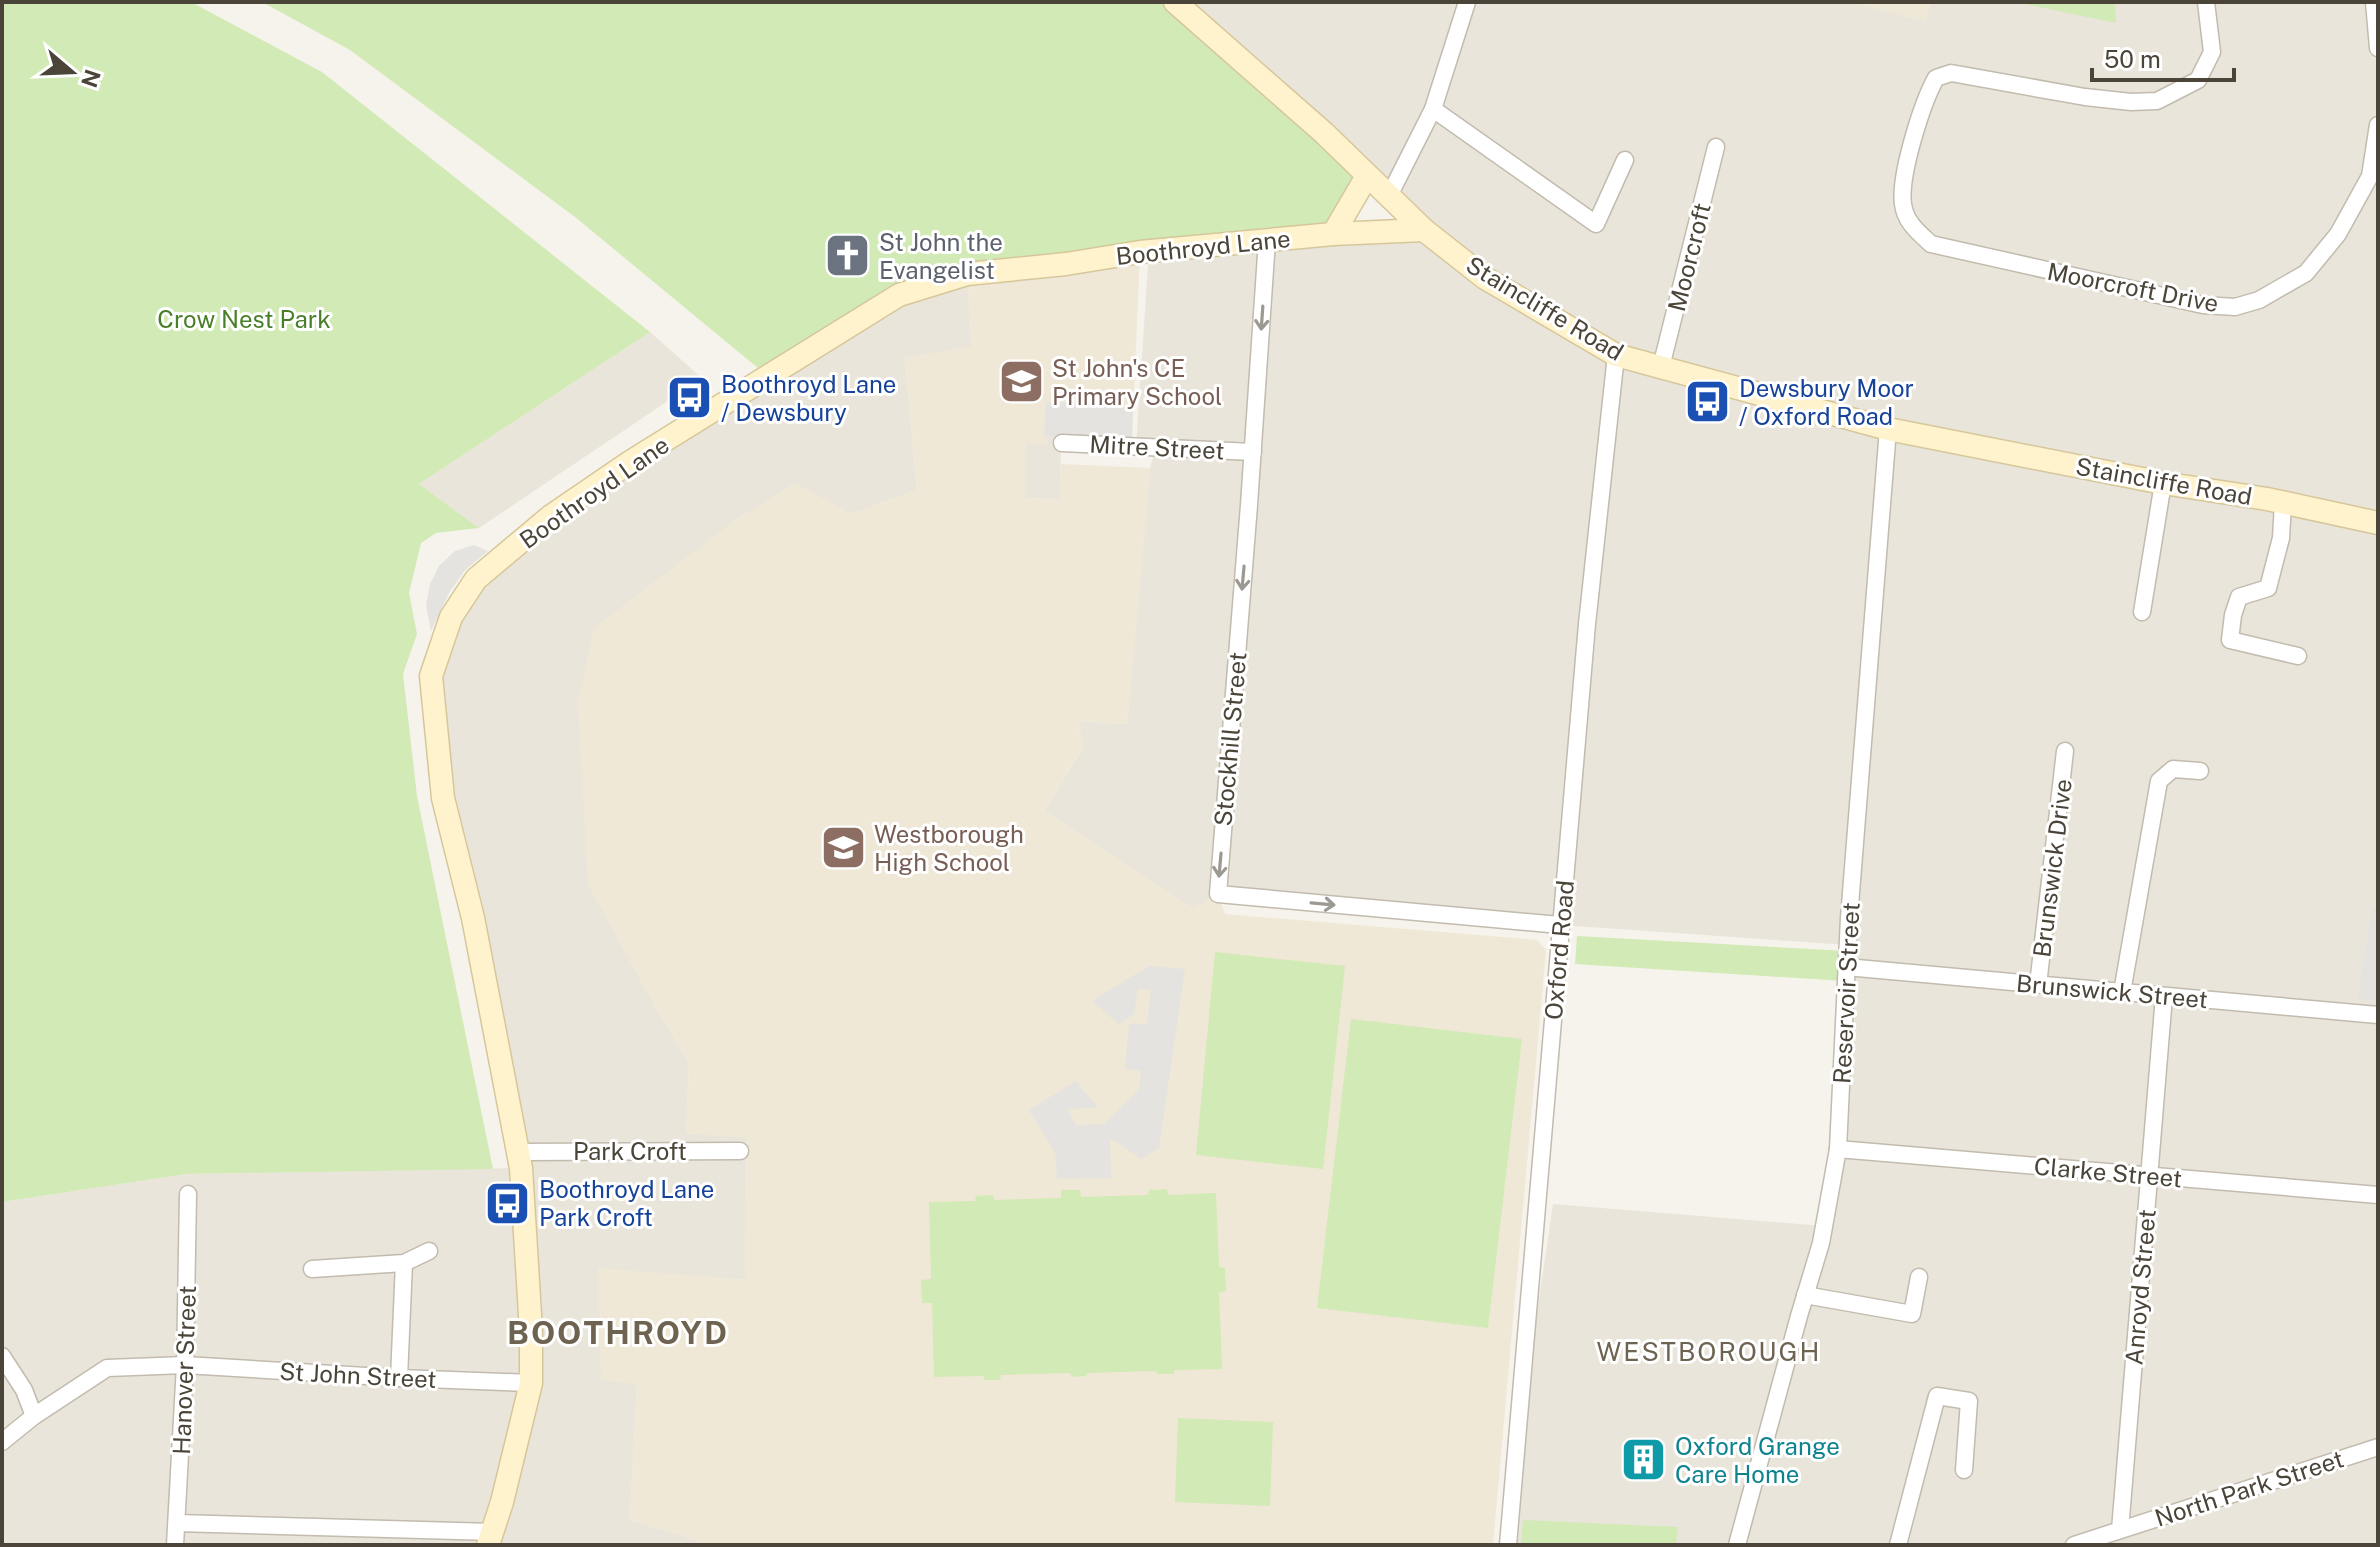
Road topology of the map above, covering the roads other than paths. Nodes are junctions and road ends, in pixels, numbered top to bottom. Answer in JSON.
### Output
{"nodes":[{"id":1,"x":1175,"y":2,"type":"edge"},
{"id":2,"x":1467,"y":2,"type":"edge"},
{"id":3,"x":2206,"y":2,"type":"edge"},
{"id":4,"x":2374,"y":2,"type":"edge"},
{"id":5,"x":2378,"y":48,"type":"edge"},
{"id":6,"x":1433,"y":109,"type":"junction"},
{"id":7,"x":2378,"y":125,"type":"edge"},
{"id":8,"x":1716,"y":147,"type":"dead end"},
{"id":9,"x":1625,"y":160,"type":"dead end"},
{"id":10,"x":1367,"y":176,"type":"junction"},
{"id":11,"x":1390,"y":194,"type":"junction"},
{"id":12,"x":1424,"y":230,"type":"junction"},
{"id":13,"x":1333,"y":234,"type":"junction"},
{"id":14,"x":1267,"y":240,"type":"junction"},
{"id":15,"x":1616,"y":355,"type":"junction"},
{"id":16,"x":1661,"y":367,"type":"junction"},
{"id":17,"x":1888,"y":429,"type":"junction"},
{"id":18,"x":1062,"y":443,"type":"dead end"},
{"id":19,"x":1253,"y":452,"type":"junction"},
{"id":20,"x":2163,"y":483,"type":"junction"},
{"id":21,"x":2283,"y":503,"type":"junction"},
{"id":22,"x":2378,"y":523,"type":"edge"},
{"id":23,"x":2142,"y":612,"type":"dead end"},
{"id":24,"x":2298,"y":656,"type":"dead end"},
{"id":25,"x":2065,"y":751,"type":"dead end"},
{"id":26,"x":2200,"y":771,"type":"dead end"},
{"id":27,"x":1560,"y":925,"type":"junction"},
{"id":28,"x":1846,"y":967,"type":"junction"},
{"id":29,"x":2038,"y":985,"type":"junction"},
{"id":30,"x":2122,"y":992,"type":"junction"},
{"id":31,"x":2164,"y":996,"type":"junction"},
{"id":32,"x":2378,"y":1015,"type":"edge"},
{"id":33,"x":1838,"y":1149,"type":"junction"},
{"id":34,"x":740,"y":1151,"type":"dead end"},
{"id":35,"x":519,"y":1152,"type":"junction"},
{"id":36,"x":2149,"y":1175,"type":"junction"},
{"id":37,"x":188,"y":1194,"type":"dead end"},
{"id":38,"x":2378,"y":1195,"type":"edge"},
{"id":39,"x":429,"y":1251,"type":"dead end"},
{"id":40,"x":404,"y":1263,"type":"junction"},
{"id":41,"x":312,"y":1269,"type":"dead end"},
{"id":42,"x":1919,"y":1277,"type":"dead end"},
{"id":43,"x":1805,"y":1295,"type":"junction"},
{"id":44,"x":2,"y":1356,"type":"edge"},
{"id":45,"x":185,"y":1365,"type":"junction"},
{"id":46,"x":399,"y":1378,"type":"junction"},
{"id":47,"x":531,"y":1383,"type":"junction"},
{"id":48,"x":34,"y":1416,"type":"junction"},
{"id":49,"x":2,"y":1442,"type":"edge"},
{"id":50,"x":2378,"y":1447,"type":"edge"},
{"id":51,"x":1964,"y":1470,"type":"dead end"},
{"id":52,"x":177,"y":1523,"type":"junction"},
{"id":53,"x":2120,"y":1530,"type":"junction"},
{"id":54,"x":490,"y":1538,"type":"edge"},
{"id":55,"x":175,"y":1545,"type":"edge"},
{"id":56,"x":1508,"y":1545,"type":"edge"},
{"id":57,"x":1737,"y":1545,"type":"edge"},
{"id":58,"x":1898,"y":1545,"type":"edge"},
{"id":59,"x":2074,"y":1545,"type":"edge"}],
"edges":[{"from":1,"to":10,"type":"street","name":"Staincliffe Road"},
{"from":2,"to":6,"type":"street"},
{"from":3,"to":7,"type":"street","name":"Moorcroft Drive"},
{"from":4,"to":5,"type":"street"},
{"from":6,"to":9,"type":"street"},
{"from":6,"to":11,"type":"street"},
{"from":8,"to":16,"type":"street","name":"Moorcroft"},
{"from":10,"to":11,"type":"street","name":"Staincliffe Road"},
{"from":10,"to":13,"type":"street"},
{"from":11,"to":12,"type":"street","name":"Staincliffe Road"},
{"from":12,"to":13,"type":"street","name":"Boothroyd Lane"},
{"from":12,"to":15,"type":"street","name":"Staincliffe Road"},
{"from":13,"to":14,"type":"street","name":"Boothroyd Lane"},
{"from":14,"to":19,"type":"street","name":"Stockhill Street","one_way":true},
{"from":14,"to":35,"type":"street","name":"Boothroyd Lane"},
{"from":15,"to":16,"type":"street","name":"Staincliffe Road"},
{"from":15,"to":27,"type":"street","name":"Oxford Road"},
{"from":16,"to":17,"type":"street","name":"Staincliffe Road"},
{"from":17,"to":20,"type":"street","name":"Staincliffe Road"},
{"from":17,"to":28,"type":"street","name":"Reservoir Street"},
{"from":18,"to":19,"type":"street","name":"Mitre Street"},
{"from":19,"to":27,"type":"street","name":"Stockhill Street","one_way":true},
{"from":20,"to":21,"type":"street","name":"Staincliffe Road"},
{"from":20,"to":23,"type":"street"},
{"from":21,"to":22,"type":"street","name":"Staincliffe Road"},
{"from":21,"to":24,"type":"street"},
{"from":25,"to":29,"type":"street","name":"Brunswick Drive"},
{"from":26,"to":30,"type":"street"},
{"from":27,"to":56,"type":"street","name":"Oxford Road"},
{"from":28,"to":29,"type":"street","name":"Brunswick Street"},
{"from":28,"to":33,"type":"street","name":"Reservoir Street"},
{"from":29,"to":30,"type":"street","name":"Brunswick Street"},
{"from":30,"to":31,"type":"street","name":"Brunswick Street"},
{"from":31,"to":32,"type":"street","name":"Brunswick Street"},
{"from":31,"to":36,"type":"street","name":"Anroyd Street"},
{"from":33,"to":36,"type":"street","name":"Clarke Street"},
{"from":33,"to":43,"type":"street","name":"Reservoir Street"},
{"from":34,"to":35,"type":"street","name":"Park Croft"},
{"from":35,"to":47,"type":"street","name":"Boothroyd Lane"},
{"from":36,"to":38,"type":"street","name":"Clarke Street"},
{"from":36,"to":53,"type":"street","name":"Anroyd Street"},
{"from":37,"to":45,"type":"street","name":"Hanover Street"},
{"from":39,"to":40,"type":"street"},
{"from":40,"to":41,"type":"street"},
{"from":40,"to":46,"type":"street"},
{"from":42,"to":43,"type":"street"},
{"from":43,"to":57,"type":"street","name":"Reservoir Street"},
{"from":44,"to":48,"type":"street"},
{"from":45,"to":46,"type":"street","name":"St John Street"},
{"from":45,"to":48,"type":"street","name":"St John Street"},
{"from":45,"to":52,"type":"street","name":"Hanover Street"},
{"from":46,"to":47,"type":"street","name":"St John Street"},
{"from":47,"to":54,"type":"street","name":"Boothroyd Lane"},
{"from":48,"to":49,"type":"street","name":"St John Street"},
{"from":50,"to":53,"type":"street","name":"North Park Street"},
{"from":51,"to":58,"type":"street"},
{"from":52,"to":54,"type":"street"},
{"from":52,"to":55,"type":"street","name":"Hanover Street"},
{"from":53,"to":59,"type":"street","name":"North Park Street"}]}
